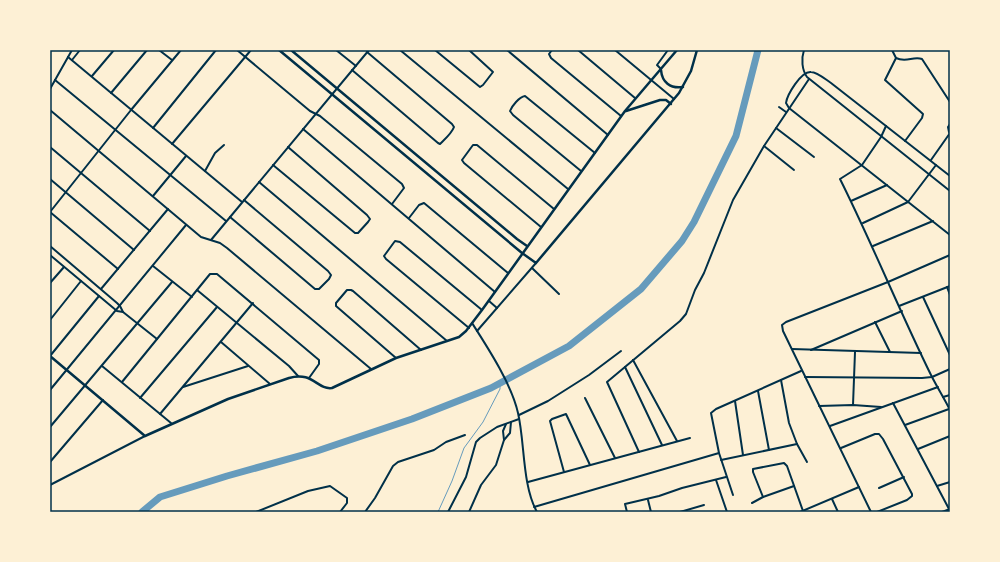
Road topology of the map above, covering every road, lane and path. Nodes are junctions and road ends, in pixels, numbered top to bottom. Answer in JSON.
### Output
{"nodes":[{"id":1,"x":72,"y":50,"type":"edge"},
{"id":2,"x":80,"y":50,"type":"edge"},
{"id":3,"x":114,"y":50,"type":"edge"},
{"id":4,"x":147,"y":50,"type":"edge"},
{"id":5,"x":159,"y":50,"type":"edge"},
{"id":6,"x":181,"y":50,"type":"edge"},
{"id":7,"x":216,"y":50,"type":"edge"},
{"id":8,"x":238,"y":50,"type":"edge"},
{"id":9,"x":251,"y":50,"type":"edge"},
{"id":10,"x":279,"y":50,"type":"edge"},
{"id":11,"x":291,"y":50,"type":"edge"},
{"id":12,"x":336,"y":50,"type":"edge"},
{"id":13,"x":400,"y":50,"type":"edge"},
{"id":14,"x":435,"y":50,"type":"edge"},
{"id":15,"x":470,"y":50,"type":"edge"},
{"id":16,"x":507,"y":50,"type":"edge"},
{"id":17,"x":552,"y":50,"type":"edge"},
{"id":18,"x":578,"y":50,"type":"edge"},
{"id":19,"x":615,"y":50,"type":"edge"},
{"id":20,"x":668,"y":50,"type":"edge"},
{"id":21,"x":677,"y":50,"type":"edge"},
{"id":22,"x":697,"y":50,"type":"edge"},
{"id":23,"x":804,"y":50,"type":"edge"},
{"id":24,"x":892,"y":50,"type":"edge"},
{"id":25,"x":368,"y":51,"type":"edge"},
{"id":26,"x":245,"y":56,"type":"junction"},
{"id":27,"x":68,"y":57,"type":"junction"},
{"id":28,"x":896,"y":58,"type":"junction"},
{"id":29,"x":72,"y":60,"type":"junction"},
{"id":30,"x":173,"y":60,"type":"junction"},
{"id":31,"x":356,"y":66,"type":"junction"},
{"id":32,"x":352,"y":70,"type":"junction"},
{"id":33,"x":661,"y":70,"type":"junction"},
{"id":34,"x":805,"y":74,"type":"junction"},
{"id":35,"x":92,"y":76,"type":"junction"},
{"id":36,"x":809,"y":79,"type":"junction"},
{"id":37,"x":55,"y":80,"type":"junction"},
{"id":38,"x":651,"y":80,"type":"junction"},
{"id":39,"x":683,"y":87,"type":"junction"},
{"id":40,"x":50,"y":88,"type":"edge"},
{"id":41,"x":337,"y":88,"type":"junction"},
{"id":42,"x":111,"y":93,"type":"junction"},
{"id":43,"x":333,"y":94,"type":"junction"},
{"id":44,"x":635,"y":98,"type":"junction"},
{"id":45,"x":674,"y":99,"type":"junction"},
{"id":46,"x":950,"y":102,"type":"edge"},
{"id":47,"x":671,"y":104,"type":"junction"},
{"id":48,"x":779,"y":107,"type":"dead end"},
{"id":49,"x":789,"y":108,"type":"junction"},
{"id":50,"x":50,"y":110,"type":"edge"},
{"id":51,"x":131,"y":110,"type":"junction"},
{"id":52,"x":625,"y":111,"type":"junction"},
{"id":53,"x":786,"y":112,"type":"junction"},
{"id":54,"x":316,"y":113,"type":"junction"},
{"id":55,"x":621,"y":116,"type":"junction"},
{"id":56,"x":950,"y":124,"type":"edge"},
{"id":57,"x":886,"y":126,"type":"junction"},
{"id":58,"x":153,"y":128,"type":"junction"},
{"id":59,"x":776,"y":128,"type":"junction"},
{"id":60,"x":303,"y":129,"type":"junction"},
{"id":61,"x":115,"y":130,"type":"junction"},
{"id":62,"x":950,"y":133,"type":"edge"},
{"id":63,"x":608,"y":135,"type":"junction"},
{"id":64,"x":882,"y":136,"type":"junction"},
{"id":65,"x":905,"y":141,"type":"junction"},
{"id":66,"x":172,"y":144,"type":"junction"},
{"id":67,"x":224,"y":145,"type":"dead end"},
{"id":68,"x":764,"y":146,"type":"junction"},
{"id":69,"x":50,"y":147,"type":"edge"},
{"id":70,"x":288,"y":147,"type":"junction"},
{"id":71,"x":99,"y":151,"type":"junction"},
{"id":72,"x":595,"y":153,"type":"junction"},
{"id":73,"x":186,"y":156,"type":"junction"},
{"id":74,"x":814,"y":157,"type":"dead end"},
{"id":75,"x":931,"y":160,"type":"junction"},
{"id":76,"x":273,"y":165,"type":"junction"},
{"id":77,"x":862,"y":165,"type":"junction"},
{"id":78,"x":936,"y":165,"type":"junction"},
{"id":79,"x":794,"y":170,"type":"dead end"},
{"id":80,"x":204,"y":171,"type":"junction"},
{"id":81,"x":581,"y":171,"type":"junction"},
{"id":82,"x":81,"y":173,"type":"junction"},
{"id":83,"x":929,"y":174,"type":"junction"},
{"id":84,"x":170,"y":175,"type":"junction"},
{"id":85,"x":950,"y":176,"type":"edge"},
{"id":86,"x":50,"y":179,"type":"edge"},
{"id":87,"x":259,"y":182,"type":"junction"},
{"id":88,"x":887,"y":185,"type":"junction"},
{"id":89,"x":568,"y":189,"type":"junction"},
{"id":90,"x":950,"y":191,"type":"edge"},
{"id":91,"x":66,"y":192,"type":"junction"},
{"id":92,"x":153,"y":196,"type":"junction"},
{"id":93,"x":243,"y":201,"type":"junction"},
{"id":94,"x":851,"y":201,"type":"junction"},
{"id":95,"x":908,"y":202,"type":"junction"},
{"id":96,"x":392,"y":204,"type":"junction"},
{"id":97,"x":554,"y":208,"type":"junction"},
{"id":98,"x":168,"y":209,"type":"junction"},
{"id":99,"x":50,"y":212,"type":"edge"},
{"id":100,"x":230,"y":217,"type":"junction"},
{"id":101,"x":409,"y":218,"type":"junction"},
{"id":102,"x":226,"y":221,"type":"junction"},
{"id":103,"x":933,"y":221,"type":"junction"},
{"id":104,"x":862,"y":224,"type":"junction"},
{"id":105,"x":186,"y":225,"type":"junction"},
{"id":106,"x":541,"y":227,"type":"junction"},
{"id":107,"x":150,"y":231,"type":"junction"},
{"id":108,"x":950,"y":235,"type":"edge"},
{"id":109,"x":210,"y":240,"type":"junction"},
{"id":110,"x":50,"y":246,"type":"edge"},
{"id":111,"x":527,"y":246,"type":"junction"},
{"id":112,"x":873,"y":246,"type":"junction"},
{"id":113,"x":134,"y":250,"type":"junction"},
{"id":114,"x":522,"y":253,"type":"junction"},
{"id":115,"x":50,"y":255,"type":"edge"},
{"id":116,"x":950,"y":255,"type":"edge"},
{"id":117,"x":536,"y":263,"type":"junction"},
{"id":118,"x":153,"y":266,"type":"junction"},
{"id":119,"x":64,"y":267,"type":"junction"},
{"id":120,"x":532,"y":268,"type":"junction"},
{"id":121,"x":118,"y":269,"type":"junction"},
{"id":122,"x":508,"y":273,"type":"junction"},
{"id":123,"x":81,"y":281,"type":"junction"},
{"id":124,"x":172,"y":282,"type":"junction"},
{"id":125,"x":888,"y":282,"type":"junction"},
{"id":126,"x":50,"y":283,"type":"edge"},
{"id":127,"x":950,"y":286,"type":"edge"},
{"id":128,"x":946,"y":287,"type":"junction"},
{"id":129,"x":101,"y":289,"type":"junction"},
{"id":130,"x":197,"y":290,"type":"junction"},
{"id":131,"x":495,"y":292,"type":"junction"},
{"id":132,"x":559,"y":294,"type":"dead end"},
{"id":133,"x":950,"y":295,"type":"edge"},
{"id":134,"x":99,"y":296,"type":"junction"},
{"id":135,"x":192,"y":297,"type":"junction"},
{"id":136,"x":923,"y":297,"type":"junction"},
{"id":137,"x":488,"y":301,"type":"junction"},
{"id":138,"x":253,"y":304,"type":"junction"},
{"id":139,"x":120,"y":306,"type":"junction"},
{"id":140,"x":217,"y":306,"type":"junction"},
{"id":141,"x":899,"y":306,"type":"junction"},
{"id":142,"x":497,"y":308,"type":"junction"},
{"id":143,"x":482,"y":310,"type":"junction"},
{"id":144,"x":116,"y":311,"type":"junction"},
{"id":145,"x":902,"y":311,"type":"junction"},
{"id":146,"x":123,"y":312,"type":"junction"},
{"id":147,"x":50,"y":320,"type":"edge"},
{"id":148,"x":875,"y":322,"type":"junction"},
{"id":149,"x":138,"y":323,"type":"junction"},
{"id":150,"x":237,"y":323,"type":"junction"},
{"id":151,"x":472,"y":323,"type":"junction"},
{"id":152,"x":469,"y":328,"type":"junction"},
{"id":153,"x":477,"y":331,"type":"junction"},
{"id":154,"x":157,"y":339,"type":"junction"},
{"id":155,"x":221,"y":342,"type":"junction"},
{"id":156,"x":447,"y":342,"type":"junction"},
{"id":157,"x":792,"y":349,"type":"junction"},
{"id":158,"x":421,"y":350,"type":"junction"},
{"id":159,"x":809,"y":350,"type":"junction"},
{"id":160,"x":621,"y":352,"type":"dead end"},
{"id":161,"x":855,"y":352,"type":"junction"},
{"id":162,"x":890,"y":352,"type":"junction"},
{"id":163,"x":921,"y":353,"type":"junction"},
{"id":164,"x":950,"y":355,"type":"edge"},
{"id":165,"x":50,"y":356,"type":"edge"},
{"id":166,"x":396,"y":358,"type":"junction"},
{"id":167,"x":633,"y":360,"type":"junction"},
{"id":168,"x":102,"y":366,"type":"junction"},
{"id":169,"x":248,"y":366,"type":"junction"},
{"id":170,"x":624,"y":367,"type":"junction"},
{"id":171,"x":371,"y":369,"type":"junction"},
{"id":172,"x":950,"y":369,"type":"edge"},
{"id":173,"x":66,"y":370,"type":"junction"},
{"id":174,"x":802,"y":371,"type":"junction"},
{"id":175,"x":298,"y":376,"type":"junction"},
{"id":176,"x":805,"y":376,"type":"junction"},
{"id":177,"x":855,"y":376,"type":"junction"},
{"id":178,"x":932,"y":377,"type":"junction"},
{"id":179,"x":309,"y":378,"type":"junction"},
{"id":180,"x":781,"y":380,"type":"junction"},
{"id":181,"x":122,"y":382,"type":"junction"},
{"id":182,"x":271,"y":385,"type":"junction"},
{"id":183,"x":85,"y":386,"type":"junction"},
{"id":184,"x":938,"y":386,"type":"junction"},
{"id":185,"x":183,"y":387,"type":"junction"},
{"id":186,"x":50,"y":390,"type":"edge"},
{"id":187,"x":758,"y":391,"type":"junction"},
{"id":188,"x":950,"y":395,"type":"edge"},
{"id":189,"x":943,"y":397,"type":"junction"},
{"id":190,"x":140,"y":398,"type":"junction"},
{"id":191,"x":585,"y":398,"type":"dead end"},
{"id":192,"x":103,"y":400,"type":"junction"},
{"id":193,"x":734,"y":401,"type":"junction"},
{"id":194,"x":893,"y":403,"type":"junction"},
{"id":195,"x":853,"y":405,"type":"junction"},
{"id":196,"x":819,"y":406,"type":"junction"},
{"id":197,"x":882,"y":407,"type":"junction"},
{"id":198,"x":950,"y":409,"type":"edge"},
{"id":199,"x":160,"y":414,"type":"junction"},
{"id":200,"x":519,"y":415,"type":"junction"},
{"id":201,"x":519,"y":419,"type":"junction"},
{"id":202,"x":511,"y":422,"type":"junction"},
{"id":203,"x":170,"y":423,"type":"junction"},
{"id":204,"x":507,"y":424,"type":"junction"},
{"id":205,"x":905,"y":425,"type":"junction"},
{"id":206,"x":830,"y":426,"type":"junction"},
{"id":207,"x":50,"y":427,"type":"edge"},
{"id":208,"x":464,"y":435,"type":"dead end"},
{"id":209,"x":145,"y":436,"type":"junction"},
{"id":210,"x":950,"y":436,"type":"edge"},
{"id":211,"x":690,"y":438,"type":"dead end"},
{"id":212,"x":504,"y":440,"type":"junction"},
{"id":213,"x":678,"y":441,"type":"junction"},
{"id":214,"x":797,"y":444,"type":"junction"},
{"id":215,"x":662,"y":446,"type":"junction"},
{"id":216,"x":841,"y":448,"type":"junction"},
{"id":217,"x":918,"y":449,"type":"junction"},
{"id":218,"x":769,"y":450,"type":"junction"},
{"id":219,"x":639,"y":452,"type":"junction"},
{"id":220,"x":719,"y":453,"type":"junction"},
{"id":221,"x":743,"y":455,"type":"junction"},
{"id":222,"x":615,"y":458,"type":"junction"},
{"id":223,"x":721,"y":460,"type":"junction"},
{"id":224,"x":50,"y":462,"type":"edge"},
{"id":225,"x":807,"y":462,"type":"dead end"},
{"id":226,"x":590,"y":465,"type":"junction"},
{"id":227,"x":564,"y":472,"type":"junction"},
{"id":228,"x":727,"y":477,"type":"junction"},
{"id":229,"x":904,"y":477,"type":"junction"},
{"id":230,"x":716,"y":480,"type":"junction"},
{"id":231,"x":528,"y":482,"type":"junction"},
{"id":232,"x":950,"y":482,"type":"edge"},
{"id":233,"x":50,"y":485,"type":"edge"},
{"id":234,"x":794,"y":486,"type":"junction"},
{"id":235,"x":937,"y":486,"type":"junction"},
{"id":236,"x":858,"y":487,"type":"junction"},
{"id":237,"x":879,"y":488,"type":"dead end"},
{"id":238,"x":733,"y":495,"type":"dead end"},
{"id":239,"x":763,"y":497,"type":"junction"},
{"id":240,"x":648,"y":499,"type":"junction"},
{"id":241,"x":832,"y":499,"type":"junction"},
{"id":242,"x":752,"y":503,"type":"dead end"},
{"id":243,"x":704,"y":505,"type":"dead end"},
{"id":244,"x":534,"y":507,"type":"junction"},
{"id":245,"x":950,"y":509,"type":"edge"},
{"id":246,"x":808,"y":511,"type":"edge"},
{"id":247,"x":256,"y":512,"type":"edge"},
{"id":248,"x":340,"y":512,"type":"edge"},
{"id":249,"x":365,"y":512,"type":"edge"},
{"id":250,"x":448,"y":512,"type":"edge"},
{"id":251,"x":469,"y":512,"type":"edge"},
{"id":252,"x":537,"y":512,"type":"edge"},
{"id":253,"x":627,"y":512,"type":"edge"},
{"id":254,"x":652,"y":512,"type":"edge"},
{"id":255,"x":680,"y":512,"type":"edge"},
{"id":256,"x":726,"y":512,"type":"edge"},
{"id":257,"x":801,"y":512,"type":"edge"},
{"id":258,"x":838,"y":512,"type":"edge"},
{"id":259,"x":871,"y":512,"type":"edge"},
{"id":260,"x":877,"y":512,"type":"edge"},
{"id":261,"x":942,"y":512,"type":"edge"}],
"edges":[{"from":1,"to":27,"type":"street"},
{"from":2,"to":29,"type":"street"},
{"from":3,"to":35,"type":"street"},
{"from":4,"to":42,"type":"street"},
{"from":5,"to":30,"type":"street"},
{"from":6,"to":30,"type":"street"},
{"from":7,"to":58,"type":"street"},
{"from":8,"to":26,"type":"street"},
{"from":9,"to":26,"type":"street"},
{"from":10,"to":43,"type":"street"},
{"from":11,"to":41,"type":"street"},
{"from":12,"to":31,"type":"street"},
{"from":13,"to":89,"type":"street"},
{"from":14,"to":15,"type":"street"},
{"from":16,"to":63,"type":"street"},
{"from":17,"to":55,"type":"street"},
{"from":18,"to":44,"type":"street"},
{"from":19,"to":38,"type":"street"},
{"from":20,"to":33,"type":"street"},
{"from":21,"to":33,"type":"street"},
{"from":22,"to":39,"type":"street"},
{"from":23,"to":34,"type":"street"},
{"from":24,"to":28,"type":"street"},
{"from":25,"to":31,"type":"street"},
{"from":25,"to":32,"type":"street"},
{"from":26,"to":54,"type":"street"},
{"from":26,"to":66,"type":"street"},
{"from":27,"to":29,"type":"street"},
{"from":27,"to":37,"type":"street"},
{"from":28,"to":46,"type":"street"},
{"from":28,"to":65,"type":"street"},
{"from":29,"to":35,"type":"street"},
{"from":30,"to":51,"type":"street"},
{"from":31,"to":32,"type":"street"},
{"from":32,"to":41,"type":"street"},
{"from":33,"to":38,"type":"street"},
{"from":33,"to":39,"type":"street"},
{"from":34,"to":36,"type":"street"},
{"from":34,"to":49,"type":"street"},
{"from":34,"to":57,"type":"street"},
{"from":35,"to":42,"type":"street"},
{"from":36,"to":49,"type":"street"},
{"from":36,"to":64,"type":"street"},
{"from":37,"to":40,"type":"street"},
{"from":37,"to":61,"type":"street"},
{"from":38,"to":44,"type":"street"},
{"from":38,"to":45,"type":"street"},
{"from":39,"to":45,"type":"street"},
{"from":41,"to":43,"type":"street"},
{"from":41,"to":111,"type":"street"},
{"from":42,"to":51,"type":"street"},
{"from":43,"to":54,"type":"street"},
{"from":43,"to":114,"type":"street"},
{"from":44,"to":52,"type":"street"},
{"from":45,"to":47,"type":"street"},
{"from":47,"to":52,"type":"street"},
{"from":47,"to":117,"type":"street"},
{"from":48,"to":53,"type":"street"},
{"from":49,"to":53,"type":"street"},
{"from":49,"to":77,"type":"street"},
{"from":50,"to":71,"type":"street"},
{"from":51,"to":58,"type":"street"},
{"from":51,"to":61,"type":"street"},
{"from":52,"to":55,"type":"street"},
{"from":53,"to":59,"type":"street"},
{"from":54,"to":60,"type":"street"},
{"from":54,"to":96,"type":"street"},
{"from":55,"to":63,"type":"street"},
{"from":56,"to":62,"type":"street"},
{"from":57,"to":64,"type":"street"},
{"from":57,"to":65,"type":"street"},
{"from":58,"to":66,"type":"street"},
{"from":59,"to":68,"type":"street"},
{"from":59,"to":74,"type":"street"},
{"from":60,"to":70,"type":"street"},
{"from":60,"to":96,"type":"street"},
{"from":61,"to":71,"type":"street"},
{"from":61,"to":84,"type":"street"},
{"from":62,"to":75,"type":"street"},
{"from":63,"to":72,"type":"street"},
{"from":64,"to":77,"type":"street"},
{"from":64,"to":83,"type":"street"},
{"from":65,"to":75,"type":"street"},
{"from":66,"to":73,"type":"street"},
{"from":67,"to":80,"type":"street"},
{"from":68,"to":79,"type":"street"},
{"from":68,"to":167,"type":"street"},
{"from":69,"to":82,"type":"street"},
{"from":70,"to":76,"type":"street"},
{"from":70,"to":76,"type":"street"},
{"from":71,"to":82,"type":"street"},
{"from":71,"to":92,"type":"street"},
{"from":72,"to":81,"type":"street"},
{"from":72,"to":81,"type":"street"},
{"from":73,"to":80,"type":"street"},
{"from":73,"to":84,"type":"street"},
{"from":75,"to":78,"type":"street"},
{"from":76,"to":87,"type":"street"},
{"from":77,"to":88,"type":"street"},
{"from":77,"to":94,"type":"street"},
{"from":78,"to":83,"type":"street"},
{"from":78,"to":85,"type":"street"},
{"from":80,"to":93,"type":"street"},
{"from":81,"to":89,"type":"street"},
{"from":82,"to":91,"type":"street"},
{"from":82,"to":107,"type":"street"},
{"from":83,"to":90,"type":"street"},
{"from":83,"to":95,"type":"street"},
{"from":84,"to":92,"type":"street"},
{"from":84,"to":102,"type":"street"},
{"from":86,"to":91,"type":"street"},
{"from":87,"to":93,"type":"street"},
{"from":87,"to":156,"type":"street"},
{"from":88,"to":94,"type":"street"},
{"from":88,"to":95,"type":"street"},
{"from":89,"to":97,"type":"street"},
{"from":91,"to":99,"type":"street"},
{"from":91,"to":113,"type":"street"},
{"from":92,"to":98,"type":"street"},
{"from":93,"to":100,"type":"street"},
{"from":93,"to":100,"type":"street"},
{"from":94,"to":104,"type":"street"},
{"from":95,"to":103,"type":"street"},
{"from":95,"to":104,"type":"street"},
{"from":96,"to":101,"type":"street"},
{"from":97,"to":106,"type":"street"},
{"from":97,"to":106,"type":"street"},
{"from":98,"to":105,"type":"street"},
{"from":98,"to":107,"type":"street"},
{"from":99,"to":121,"type":"street"},
{"from":100,"to":102,"type":"street"},
{"from":101,"to":122,"type":"street"},
{"from":101,"to":131,"type":"street"},
{"from":102,"to":109,"type":"street"},
{"from":103,"to":108,"type":"street"},
{"from":103,"to":112,"type":"street"},
{"from":104,"to":112,"type":"street"},
{"from":105,"to":109,"type":"street"},
{"from":105,"to":118,"type":"street"},
{"from":106,"to":111,"type":"street"},
{"from":107,"to":113,"type":"street"},
{"from":109,"to":171,"type":"street"},
{"from":110,"to":129,"type":"street"},
{"from":111,"to":114,"type":"street"},
{"from":112,"to":125,"type":"street"},
{"from":113,"to":121,"type":"street"},
{"from":114,"to":117,"type":"street"},
{"from":114,"to":122,"type":"street"},
{"from":115,"to":119,"type":"street"},
{"from":116,"to":125,"type":"street"},
{"from":117,"to":120,"type":"street"},
{"from":118,"to":124,"type":"street"},
{"from":118,"to":139,"type":"street"},
{"from":119,"to":123,"type":"street"},
{"from":119,"to":126,"type":"street"},
{"from":120,"to":132,"type":"street"},
{"from":120,"to":142,"type":"street"},
{"from":121,"to":129,"type":"street"},
{"from":122,"to":131,"type":"street"},
{"from":123,"to":134,"type":"street"},
{"from":123,"to":147,"type":"street"},
{"from":124,"to":135,"type":"street"},
{"from":124,"to":149,"type":"street"},
{"from":125,"to":141,"type":"street"},
{"from":125,"to":157,"type":"street"},
{"from":127,"to":128,"type":"street"},
{"from":128,"to":133,"type":"street"},
{"from":128,"to":136,"type":"street"},
{"from":129,"to":139,"type":"street"},
{"from":130,"to":135,"type":"street"},
{"from":130,"to":138,"type":"street"},
{"from":130,"to":140,"type":"street"},
{"from":131,"to":137,"type":"street"},
{"from":134,"to":144,"type":"street"},
{"from":134,"to":165,"type":"street"},
{"from":135,"to":154,"type":"street"},
{"from":136,"to":141,"type":"street"},
{"from":136,"to":164,"type":"street"},
{"from":137,"to":142,"type":"street"},
{"from":137,"to":143,"type":"street"},
{"from":138,"to":150,"type":"street"},
{"from":138,"to":179,"type":"street"},
{"from":139,"to":144,"type":"street"},
{"from":139,"to":146,"type":"street"},
{"from":140,"to":150,"type":"street"},
{"from":140,"to":190,"type":"street"},
{"from":141,"to":145,"type":"street"},
{"from":142,"to":153,"type":"street"},
{"from":143,"to":151,"type":"street"},
{"from":143,"to":152,"type":"street"},
{"from":144,"to":146,"type":"street"},
{"from":144,"to":173,"type":"street"},
{"from":145,"to":148,"type":"street"},
{"from":145,"to":163,"type":"street"},
{"from":146,"to":149,"type":"street"},
{"from":148,"to":159,"type":"street"},
{"from":148,"to":162,"type":"street"},
{"from":149,"to":154,"type":"street"},
{"from":149,"to":168,"type":"street"},
{"from":150,"to":155,"type":"street"},
{"from":150,"to":175,"type":"street"},
{"from":151,"to":152,"type":"street"},
{"from":151,"to":153,"type":"street"},
{"from":152,"to":156,"type":"street"},
{"from":153,"to":200,"type":"street"},
{"from":154,"to":181,"type":"street"},
{"from":155,"to":169,"type":"street"},
{"from":155,"to":185,"type":"street"},
{"from":156,"to":158,"type":"street"},
{"from":157,"to":159,"type":"street"},
{"from":157,"to":174,"type":"street"},
{"from":158,"to":166,"type":"street"},
{"from":158,"to":166,"type":"street"},
{"from":159,"to":161,"type":"street"},
{"from":160,"to":200,"type":"street"},
{"from":161,"to":162,"type":"street"},
{"from":161,"to":177,"type":"street"},
{"from":162,"to":163,"type":"street"},
{"from":163,"to":178,"type":"street"},
{"from":165,"to":173,"type":"street"},
{"from":166,"to":171,"type":"street"},
{"from":167,"to":170,"type":"street"},
{"from":167,"to":213,"type":"street"},
{"from":168,"to":181,"type":"street"},
{"from":168,"to":183,"type":"street"},
{"from":169,"to":182,"type":"street"},
{"from":169,"to":185,"type":"street"},
{"from":170,"to":215,"type":"street"},
{"from":170,"to":219,"type":"street"},
{"from":171,"to":179,"type":"street"},
{"from":172,"to":178,"type":"street"},
{"from":173,"to":183,"type":"street"},
{"from":173,"to":186,"type":"street"},
{"from":174,"to":176,"type":"street"},
{"from":174,"to":180,"type":"street"},
{"from":175,"to":179,"type":"street"},
{"from":175,"to":182,"type":"street"},
{"from":176,"to":177,"type":"street"},
{"from":176,"to":196,"type":"street"},
{"from":177,"to":178,"type":"street"},
{"from":177,"to":195,"type":"street"},
{"from":178,"to":184,"type":"street"},
{"from":180,"to":187,"type":"street"},
{"from":180,"to":214,"type":"street"},
{"from":181,"to":190,"type":"street"},
{"from":182,"to":203,"type":"street"},
{"from":183,"to":192,"type":"street"},
{"from":183,"to":207,"type":"street"},
{"from":184,"to":189,"type":"street"},
{"from":184,"to":194,"type":"street"},
{"from":185,"to":199,"type":"street"},
{"from":187,"to":193,"type":"street"},
{"from":187,"to":218,"type":"street"},
{"from":188,"to":189,"type":"street"},
{"from":189,"to":198,"type":"street"},
{"from":190,"to":199,"type":"street"},
{"from":191,"to":222,"type":"street"},
{"from":192,"to":209,"type":"street"},
{"from":192,"to":224,"type":"street"},
{"from":193,"to":220,"type":"street"},
{"from":193,"to":221,"type":"street"},
{"from":194,"to":197,"type":"street"},
{"from":194,"to":205,"type":"street"},
{"from":195,"to":196,"type":"street"},
{"from":195,"to":197,"type":"street"},
{"from":196,"to":206,"type":"street"},
{"from":197,"to":206,"type":"street"},
{"from":198,"to":205,"type":"street"},
{"from":199,"to":203,"type":"street"},
{"from":200,"to":201,"type":"street"},
{"from":201,"to":202,"type":"street"},
{"from":201,"to":231,"type":"street"},
{"from":202,"to":204,"type":"street"},
{"from":202,"to":212,"type":"street"},
{"from":203,"to":209,"type":"street"},
{"from":204,"to":212,"type":"street"},
{"from":204,"to":250,"type":"street"},
{"from":205,"to":217,"type":"street"},
{"from":206,"to":216,"type":"street"},
{"from":208,"to":249,"type":"street"},
{"from":209,"to":233,"type":"street"},
{"from":210,"to":217,"type":"street"},
{"from":211,"to":213,"type":"street"},
{"from":212,"to":251,"type":"street"},
{"from":213,"to":215,"type":"street"},
{"from":214,"to":218,"type":"street"},
{"from":214,"to":225,"type":"street"},
{"from":215,"to":219,"type":"street"},
{"from":216,"to":229,"type":"street"},
{"from":216,"to":236,"type":"street"},
{"from":217,"to":235,"type":"street"},
{"from":218,"to":221,"type":"street"},
{"from":219,"to":222,"type":"street"},
{"from":220,"to":223,"type":"street"},
{"from":220,"to":244,"type":"street"},
{"from":221,"to":223,"type":"street"},
{"from":222,"to":226,"type":"street"},
{"from":223,"to":228,"type":"street"},
{"from":226,"to":227,"type":"street"},
{"from":226,"to":227,"type":"street"},
{"from":227,"to":231,"type":"street"},
{"from":228,"to":230,"type":"street"},
{"from":228,"to":238,"type":"street"},
{"from":229,"to":237,"type":"street"},
{"from":229,"to":260,"type":"street"},
{"from":230,"to":240,"type":"street"},
{"from":230,"to":256,"type":"street"},
{"from":231,"to":244,"type":"street"},
{"from":232,"to":235,"type":"street"},
{"from":234,"to":239,"type":"street"},
{"from":234,"to":239,"type":"street"},
{"from":234,"to":257,"type":"street"},
{"from":235,"to":245,"type":"street"},
{"from":236,"to":241,"type":"street"},
{"from":236,"to":259,"type":"street"},
{"from":239,"to":242,"type":"street"},
{"from":240,"to":253,"type":"street"},
{"from":240,"to":254,"type":"street"},
{"from":241,"to":246,"type":"street"},
{"from":241,"to":258,"type":"street"},
{"from":243,"to":255,"type":"street"},
{"from":244,"to":252,"type":"street"},
{"from":245,"to":261,"type":"street"},
{"from":246,"to":257,"type":"street"},
{"from":247,"to":248,"type":"street"}]}
